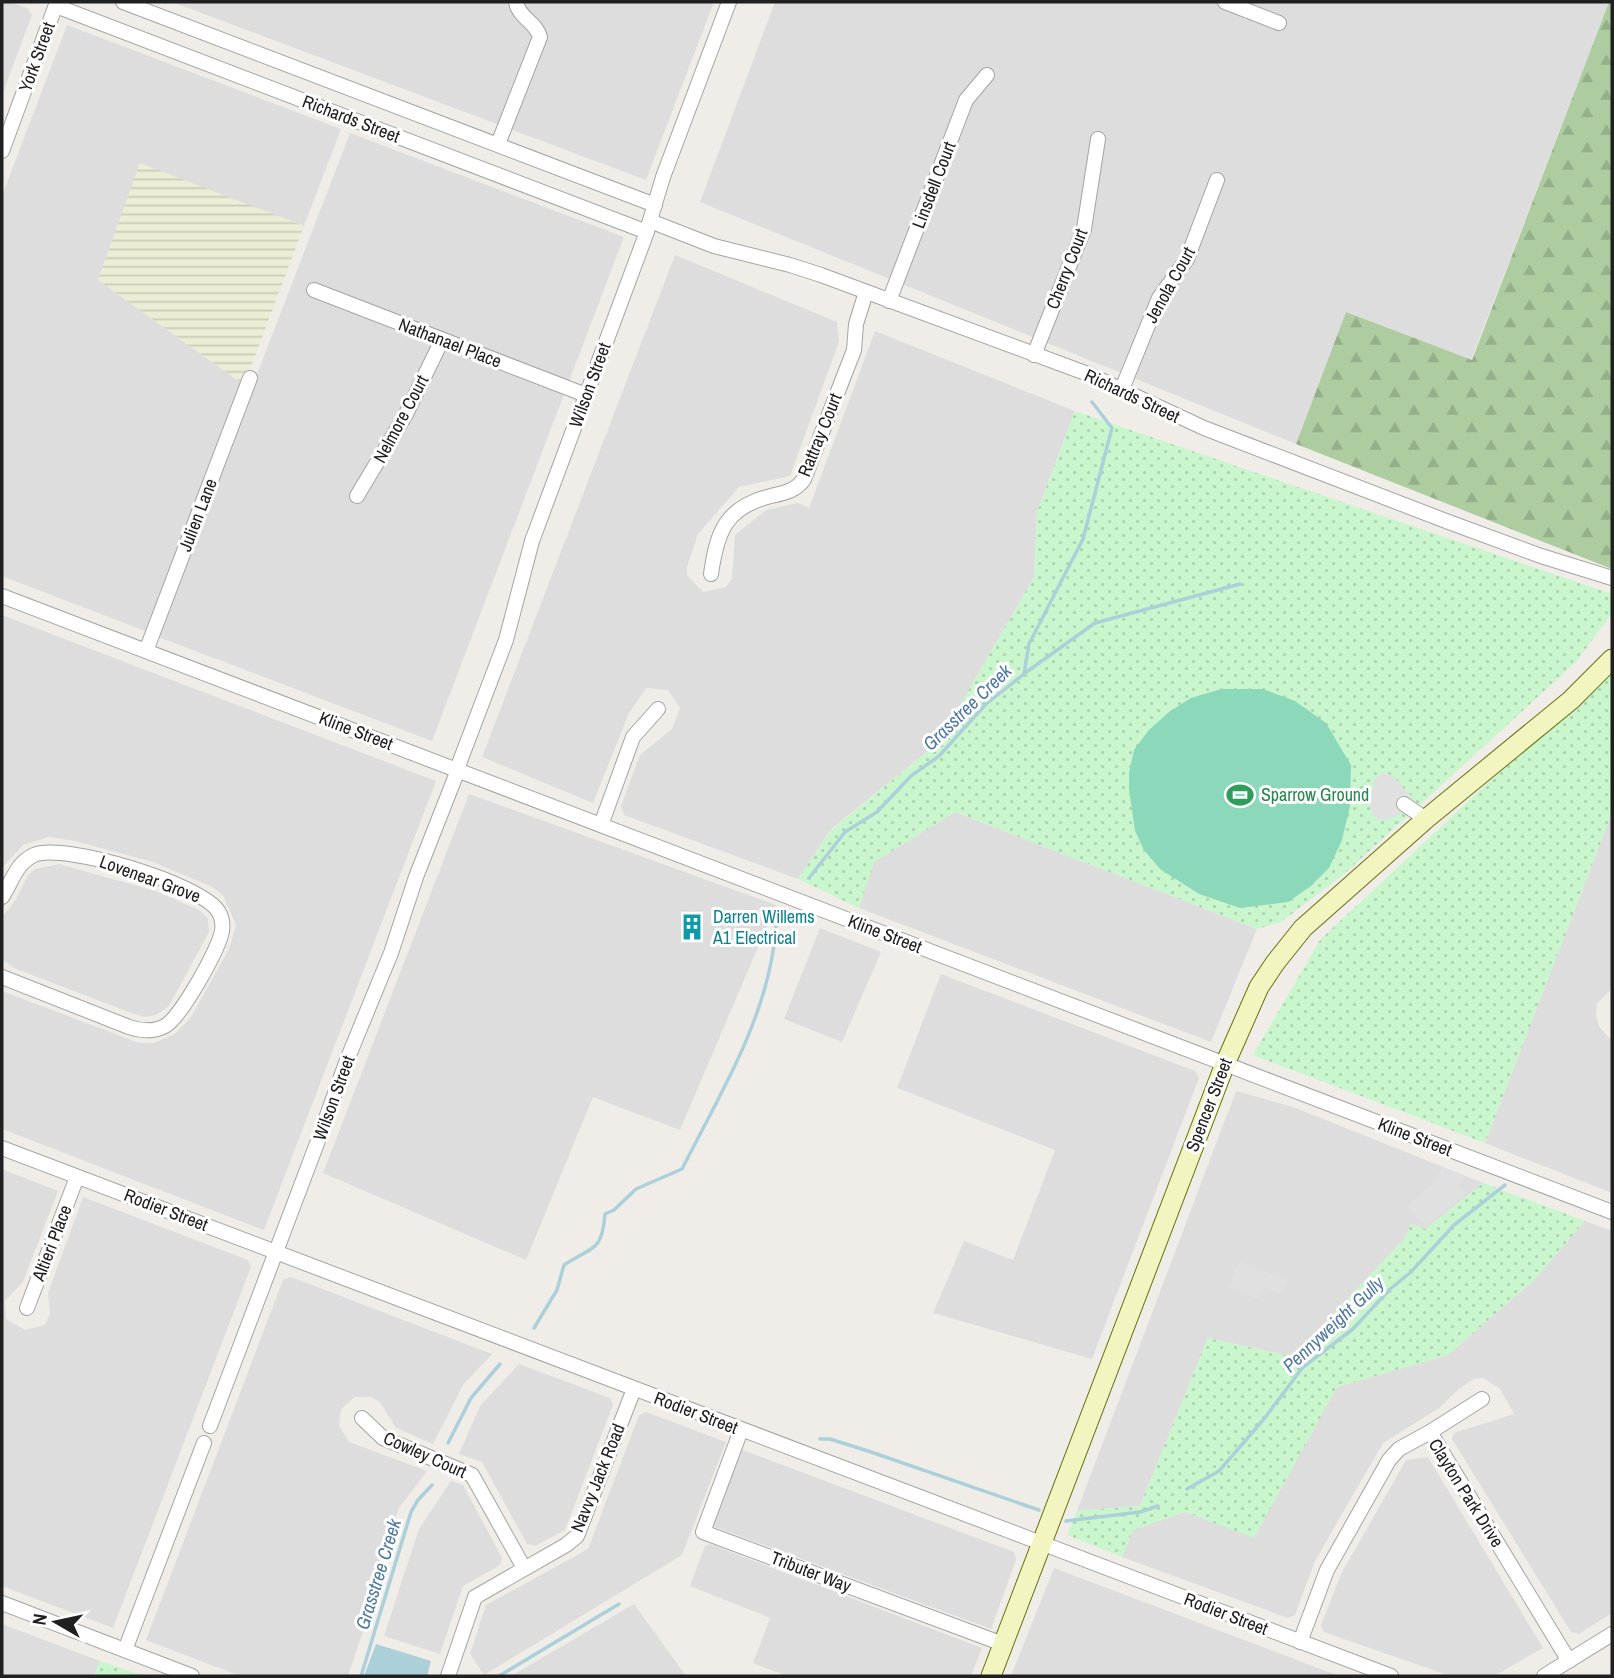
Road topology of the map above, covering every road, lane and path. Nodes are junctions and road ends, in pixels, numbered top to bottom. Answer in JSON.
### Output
{"nodes":[{"id":1,"x":123,"y":2,"type":"edge"},
{"id":2,"x":516,"y":2,"type":"edge"},
{"id":3,"x":729,"y":2,"type":"edge"},
{"id":4,"x":1225,"y":2,"type":"edge"},
{"id":5,"x":56,"y":4,"type":"edge"},
{"id":6,"x":1279,"y":23,"type":"dead end"},
{"id":7,"x":987,"y":75,"type":"dead end"},
{"id":8,"x":1098,"y":139,"type":"dead end"},
{"id":9,"x":498,"y":144,"type":"junction"},
{"id":10,"x":2,"y":151,"type":"edge"},
{"id":11,"x":1217,"y":180,"type":"dead end"},
{"id":12,"x":655,"y":205,"type":"junction"},
{"id":13,"x":648,"y":226,"type":"junction"},
{"id":14,"x":314,"y":290,"type":"dead end"},
{"id":15,"x":866,"y":292,"type":"junction"},
{"id":16,"x":889,"y":301,"type":"junction"},
{"id":17,"x":442,"y":340,"type":"junction"},
{"id":18,"x":1034,"y":355,"type":"junction"},
{"id":19,"x":250,"y":378,"type":"dead end"},
{"id":20,"x":1122,"y":389,"type":"junction"},
{"id":21,"x":586,"y":395,"type":"junction"},
{"id":22,"x":357,"y":496,"type":"dead end"},
{"id":23,"x":711,"y":574,"type":"dead end"},
{"id":24,"x":1612,"y":579,"type":"edge"},
{"id":25,"x":2,"y":596,"type":"edge"},
{"id":26,"x":146,"y":651,"type":"junction"},
{"id":27,"x":1612,"y":659,"type":"edge"},
{"id":28,"x":658,"y":709,"type":"dead end"},
{"id":29,"x":457,"y":769,"type":"junction"},
{"id":30,"x":1405,"y":804,"type":"dead end"},
{"id":31,"x":1426,"y":819,"type":"junction"},
{"id":32,"x":601,"y":824,"type":"junction"},
{"id":33,"x":2,"y":897,"type":"edge"},
{"id":34,"x":2,"y":977,"type":"edge"},
{"id":35,"x":1225,"y":1064,"type":"junction"},
{"id":36,"x":2,"y":1148,"type":"edge"},
{"id":37,"x":78,"y":1177,"type":"junction"},
{"id":38,"x":1612,"y":1212,"type":"edge"},
{"id":39,"x":276,"y":1252,"type":"junction"},
{"id":40,"x":27,"y":1308,"type":"dead end"},
{"id":41,"x":634,"y":1389,"type":"junction"},
{"id":42,"x":1482,"y":1399,"type":"dead end"},
{"id":43,"x":362,"y":1418,"type":"dead end"},
{"id":44,"x":210,"y":1426,"type":"dead end"},
{"id":45,"x":741,"y":1430,"type":"junction"},
{"id":46,"x":1430,"y":1432,"type":"junction"},
{"id":47,"x":204,"y":1443,"type":"dead end"},
{"id":48,"x":1042,"y":1544,"type":"junction"},
{"id":49,"x":524,"y":1568,"type":"junction"},
{"id":50,"x":2,"y":1603,"type":"edge"},
{"id":51,"x":1612,"y":1634,"type":"edge"},
{"id":52,"x":1300,"y":1642,"type":"junction"},
{"id":53,"x":1003,"y":1644,"type":"junction"},
{"id":54,"x":125,"y":1650,"type":"junction"},
{"id":55,"x":1569,"y":1661,"type":"junction"},
{"id":56,"x":192,"y":1676,"type":"edge"},
{"id":57,"x":448,"y":1676,"type":"edge"},
{"id":58,"x":991,"y":1676,"type":"edge"},
{"id":59,"x":1391,"y":1676,"type":"edge"},
{"id":60,"x":1544,"y":1676,"type":"edge"}],
"edges":[{"from":1,"to":9,"type":"street","name":"Richards Street"},
{"from":2,"to":9,"type":"street"},
{"from":3,"to":12,"type":"street","name":"Wilson Street"},
{"from":4,"to":6,"type":"street"},
{"from":5,"to":10,"type":"street","name":"York Street"},
{"from":5,"to":13,"type":"street","name":"Richards Street"},
{"from":7,"to":16,"type":"street","name":"Linsdell Court"},
{"from":8,"to":18,"type":"street","name":"Cherry Court"},
{"from":9,"to":12,"type":"street","name":"Richards Street"},
{"from":11,"to":20,"type":"street","name":"Jenola Court"},
{"from":12,"to":13,"type":"street","name":"Wilson Street"},
{"from":13,"to":15,"type":"street","name":"Richards Street"},
{"from":13,"to":21,"type":"street","name":"Wilson Street"},
{"from":14,"to":17,"type":"street","name":"Nathanael Place"},
{"from":15,"to":16,"type":"street","name":"Richards Street"},
{"from":15,"to":23,"type":"street","name":"Rattray Court"},
{"from":16,"to":18,"type":"street","name":"Richards Street"},
{"from":17,"to":21,"type":"street","name":"Nathanael Place"},
{"from":17,"to":22,"type":"street","name":"Nelmore Court"},
{"from":18,"to":20,"type":"street","name":"Richards Street"},
{"from":19,"to":26,"type":"street","name":"Julien Lane"},
{"from":20,"to":24,"type":"street","name":"Richards Street"},
{"from":21,"to":29,"type":"street","name":"Wilson Street"},
{"from":25,"to":26,"type":"street","name":"Kline Street"},
{"from":26,"to":29,"type":"street","name":"Kline Street"},
{"from":27,"to":31,"type":"street","name":"Spencer Street"},
{"from":28,"to":32,"type":"street"},
{"from":29,"to":32,"type":"street","name":"Kline Street"},
{"from":29,"to":39,"type":"street","name":"Wilson Street"},
{"from":30,"to":31,"type":"street"},
{"from":31,"to":35,"type":"street","name":"Spencer Street"},
{"from":32,"to":35,"type":"street","name":"Kline Street"},
{"from":33,"to":34,"type":"street","name":"Lovenear Grove"},
{"from":35,"to":38,"type":"street","name":"Kline Street"},
{"from":35,"to":48,"type":"street","name":"Spencer Street"},
{"from":36,"to":37,"type":"street","name":"Rodier Street"},
{"from":37,"to":39,"type":"street","name":"Rodier Street"},
{"from":37,"to":40,"type":"street","name":"Altieri Place"},
{"from":39,"to":41,"type":"street","name":"Rodier Street"},
{"from":39,"to":44,"type":"street","name":"Wilson Street"},
{"from":41,"to":45,"type":"street","name":"Rodier Street"},
{"from":41,"to":49,"type":"street","name":"Navvy Jack Road"},
{"from":42,"to":46,"type":"street"},
{"from":43,"to":49,"type":"street","name":"Cowley Court"},
{"from":45,"to":48,"type":"street","name":"Rodier Street"},
{"from":45,"to":53,"type":"street","name":"Tributer Way"},
{"from":46,"to":52,"type":"street","name":"Clayton Park Drive"},
{"from":46,"to":55,"type":"street","name":"Clayton Park Drive"},
{"from":47,"to":54,"type":"street"},
{"from":48,"to":52,"type":"street","name":"Rodier Street"},
{"from":48,"to":53,"type":"street","name":"Spencer Street"},
{"from":49,"to":57,"type":"street","name":"Navvy Jack Road"},
{"from":50,"to":54,"type":"street"},
{"from":51,"to":55,"type":"street"},
{"from":52,"to":59,"type":"street","name":"Rodier Street"},
{"from":53,"to":58,"type":"street","name":"Spencer Street"},
{"from":54,"to":56,"type":"street"},
{"from":55,"to":60,"type":"street"}]}
